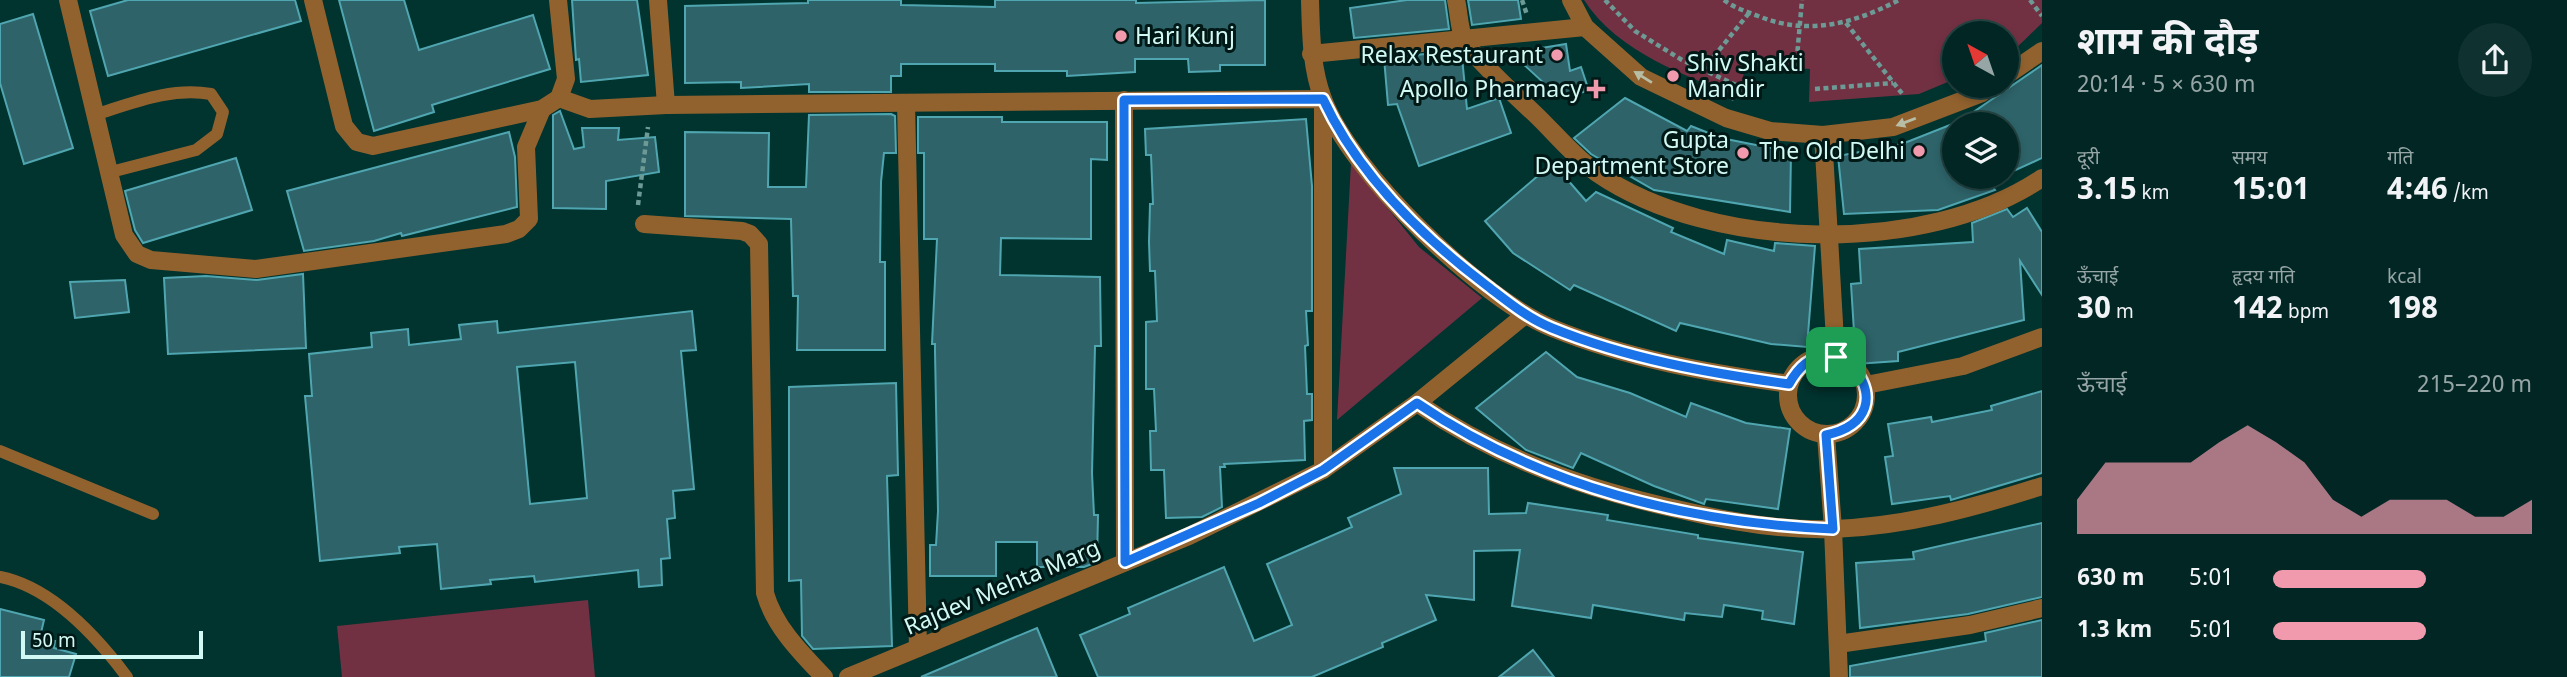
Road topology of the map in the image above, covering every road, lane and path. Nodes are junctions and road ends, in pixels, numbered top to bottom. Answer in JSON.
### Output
{"nodes":[{"id":1,"x":68,"y":0,"type":"edge"},
{"id":2,"x":313,"y":0,"type":"edge"},
{"id":3,"x":558,"y":0,"type":"edge"},
{"id":4,"x":658,"y":0,"type":"edge"},
{"id":5,"x":1310,"y":0,"type":"edge"},
{"id":6,"x":1456,"y":0,"type":"edge"},
{"id":7,"x":1522,"y":0,"type":"edge"},
{"id":8,"x":1571,"y":0,"type":"edge"},
{"id":9,"x":1605,"y":0,"type":"edge"},
{"id":10,"x":1724,"y":0,"type":"edge"},
{"id":11,"x":1802,"y":0,"type":"edge"},
{"id":12,"x":1899,"y":0,"type":"edge"},
{"id":13,"x":2030,"y":0,"type":"edge"},
{"id":14,"x":1749,"y":13,"type":"junction"},
{"id":15,"x":2042,"y":16,"type":"edge"},
{"id":16,"x":1528,"y":19,"type":"dead end"},
{"id":17,"x":1846,"y":23,"type":"junction"},
{"id":18,"x":1584,"y":27,"type":"junction"},
{"id":19,"x":1801,"y":28,"type":"junction"},
{"id":20,"x":1465,"y":41,"type":"junction"},
{"id":21,"x":2042,"y":51,"type":"edge"},
{"id":22,"x":1311,"y":54,"type":"junction"},
{"id":23,"x":2020,"y":66,"type":"edge"},
{"id":24,"x":1796,"y":68,"type":"dead end"},
{"id":25,"x":1703,"y":70,"type":"junction"},
{"id":26,"x":1894,"y":83,"type":"junction"},
{"id":27,"x":1815,"y":89,"type":"dead end"},
{"id":28,"x":1904,"y":96,"type":"dead end"},
{"id":29,"x":1969,"y":98,"type":"edge"},
{"id":30,"x":559,"y":99,"type":"junction"},
{"id":31,"x":1323,"y":99,"type":"junction"},
{"id":32,"x":1124,"y":100,"type":"junction"},
{"id":33,"x":906,"y":103,"type":"junction"},
{"id":34,"x":658,"y":105,"type":"junction"},
{"id":35,"x":542,"y":108,"type":"junction"},
{"id":36,"x":94,"y":115,"type":"junction"},
{"id":37,"x":1726,"y":118,"type":"junction"},
{"id":38,"x":1823,"y":135,"type":"junction"},
{"id":39,"x":107,"y":173,"type":"junction"},
{"id":40,"x":2042,"y":178,"type":"edge"},
{"id":41,"x":644,"y":224,"type":"joint"},
{"id":42,"x":1830,"y":234,"type":"junction"},
{"id":43,"x":1525,"y":315,"type":"junction"},
{"id":44,"x":2042,"y":337,"type":"edge"},
{"id":45,"x":1836,"y":357,"type":"junction"},
{"id":46,"x":1789,"y":384,"type":"junction"},
{"id":47,"x":1866,"y":384,"type":"junction"},
{"id":48,"x":1417,"y":403,"type":"junction"},
{"id":49,"x":1826,"y":435,"type":"junction"},
{"id":50,"x":0,"y":452,"type":"edge"},
{"id":51,"x":1323,"y":470,"type":"junction"},
{"id":52,"x":2042,"y":486,"type":"edge"},
{"id":53,"x":153,"y":514,"type":"dead end"},
{"id":54,"x":1833,"y":529,"type":"junction"},
{"id":55,"x":1125,"y":562,"type":"junction"},
{"id":56,"x":0,"y":577,"type":"edge"},
{"id":57,"x":2042,"y":608,"type":"edge"},
{"id":58,"x":1838,"y":645,"type":"junction"},
{"id":59,"x":918,"y":648,"type":"junction"},
{"id":60,"x":127,"y":677,"type":"edge"},
{"id":61,"x":824,"y":677,"type":"edge"},
{"id":62,"x":848,"y":677,"type":"edge"},
{"id":63,"x":1839,"y":677,"type":"edge"}],
"edges":[{"from":1,"to":36,"type":"street"},
{"from":2,"to":35,"type":"street"},
{"from":3,"to":30,"type":"street"},
{"from":4,"to":34,"type":"street"},
{"from":5,"to":22,"type":"street"},
{"from":6,"to":20,"type":"street"},
{"from":7,"to":16,"type":"path"},
{"from":8,"to":18,"type":"street"},
{"from":9,"to":25,"type":"path"},
{"from":10,"to":14,"type":"path"},
{"from":11,"to":19,"type":"path"},
{"from":12,"to":17,"type":"path"},
{"from":13,"to":15,"type":"path"},
{"from":14,"to":19,"type":"path"},
{"from":14,"to":25,"type":"path"},
{"from":17,"to":19,"type":"path"},
{"from":17,"to":26,"type":"path"},
{"from":18,"to":20,"type":"street"},
{"from":37,"to":18,"type":"street","one_way":true},
{"from":19,"to":24,"type":"path"},
{"from":20,"to":22,"type":"street"},
{"from":20,"to":42,"type":"street"},
{"from":21,"to":23,"type":"street"},
{"from":22,"to":31,"type":"street"},
{"from":25,"to":37,"type":"path"},
{"from":26,"to":27,"type":"path"},
{"from":26,"to":28,"type":"path"},
{"from":29,"to":38,"type":"street","one_way":true},
{"from":30,"to":34,"type":"street"},
{"from":30,"to":35,"type":"street"},
{"from":31,"to":32,"type":"street"},
{"from":31,"to":43,"type":"street"},
{"from":31,"to":51,"type":"street"},
{"from":32,"to":33,"type":"street"},
{"from":32,"to":55,"type":"street"},
{"from":33,"to":34,"type":"street"},
{"from":33,"to":59,"type":"street"},
{"from":34,"to":41,"type":"path"},
{"from":35,"to":39,"type":"street"},
{"from":36,"to":39,"type":"street"},
{"from":36,"to":39,"type":"lane"},
{"from":37,"to":38,"type":"street"},
{"from":38,"to":42,"type":"street"},
{"from":40,"to":42,"type":"street"},
{"from":41,"to":61,"type":"street"},
{"from":42,"to":45,"type":"street"},
{"from":43,"to":46,"type":"street"},
{"from":43,"to":48,"type":"street","name":"Rajdev Mehta Marg"},
{"from":44,"to":47,"type":"street"},
{"from":45,"to":46,"type":"street"},
{"from":45,"to":47,"type":"street"},
{"from":46,"to":49,"type":"street"},
{"from":47,"to":49,"type":"street"},
{"from":48,"to":51,"type":"street","name":"Rajdev Mehta Marg"},
{"from":48,"to":54,"type":"street"},
{"from":49,"to":54,"type":"street"},
{"from":50,"to":53,"type":"lane"},
{"from":51,"to":55,"type":"street","name":"Rajdev Mehta Marg"},
{"from":52,"to":54,"type":"street"},
{"from":54,"to":58,"type":"street"},
{"from":55,"to":59,"type":"street","name":"Rajdev Mehta Marg"},
{"from":56,"to":60,"type":"lane"},
{"from":57,"to":58,"type":"street"},
{"from":58,"to":63,"type":"street"},
{"from":59,"to":62,"type":"street","name":"Rajdev Mehta Marg"}]}
